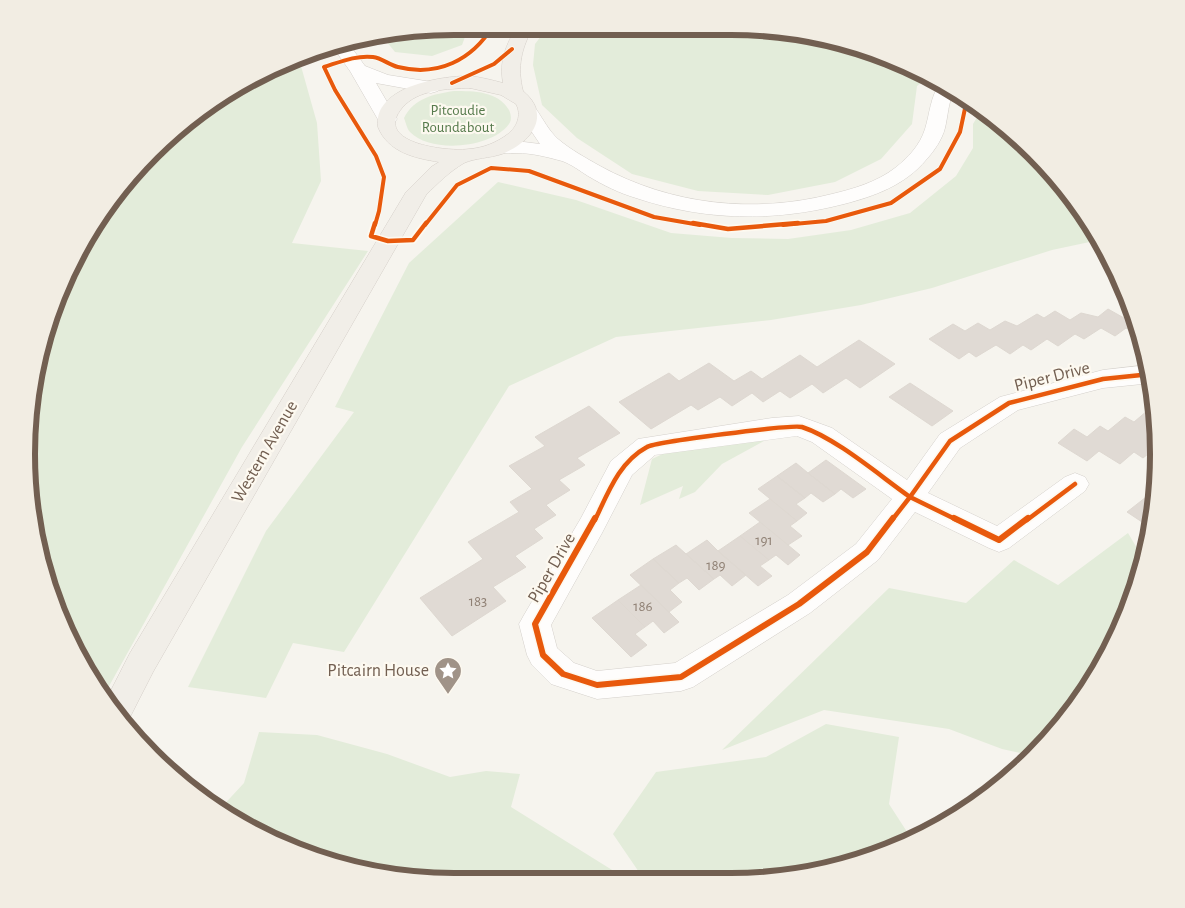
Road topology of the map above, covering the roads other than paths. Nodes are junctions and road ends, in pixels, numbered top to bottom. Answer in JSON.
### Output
{"nodes":[{"id":1,"x":521,"y":35,"type":"edge"},
{"id":2,"x":512,"y":49,"type":"junction"},
{"id":3,"x":344,"y":50,"type":"edge"},
{"id":4,"x":359,"y":70,"type":"junction"},
{"id":5,"x":452,"y":83,"type":"junction"},
{"id":6,"x":431,"y":86,"type":"junction"},
{"id":7,"x":943,"y":93,"type":"edge"},
{"id":8,"x":515,"y":95,"type":"junction"},
{"id":9,"x":529,"y":113,"type":"junction"},
{"id":10,"x":387,"y":119,"type":"junction"},
{"id":11,"x":406,"y":147,"type":"junction"},
{"id":12,"x":498,"y":148,"type":"junction"},
{"id":13,"x":462,"y":156,"type":"junction"},
{"id":14,"x":573,"y":159,"type":"junction"},
{"id":15,"x":417,"y":192,"type":"junction"},
{"id":16,"x":1142,"y":375,"type":"edge"},
{"id":17,"x":1075,"y":484,"type":"dead end"},
{"id":18,"x":910,"y":497,"type":"junction"},
{"id":19,"x":120,"y":706,"type":"edge"}],
"edges":[{"from":1,"to":2,"type":"main road"},
{"from":2,"to":5,"type":"main road"},
{"from":2,"to":8,"type":"main road"},
{"from":3,"to":4,"type":"street"},
{"from":4,"to":6,"type":"street"},
{"from":4,"to":10,"type":"street"},
{"from":5,"to":6,"type":"main road"},
{"from":5,"to":8,"type":"main road"},
{"from":6,"to":10,"type":"main road"},
{"from":7,"to":14,"type":"street"},
{"from":8,"to":9,"type":"main road"},
{"from":9,"to":12,"type":"main road"},
{"from":9,"to":14,"type":"street"},
{"from":10,"to":11,"type":"main road"},
{"from":11,"to":13,"type":"main road"},
{"from":11,"to":15,"type":"main road"},
{"from":12,"to":13,"type":"main road"},
{"from":12,"to":14,"type":"street"},
{"from":13,"to":15,"type":"main road","name":"Western Avenue"},
{"from":15,"to":19,"type":"main road","name":"Western Avenue"},
{"from":16,"to":18,"type":"street","name":"Piper Drive"},
{"from":17,"to":18,"type":"street","name":"Piper Drive"},
{"from":18,"to":18,"type":"street","name":"Piper Drive"}]}
